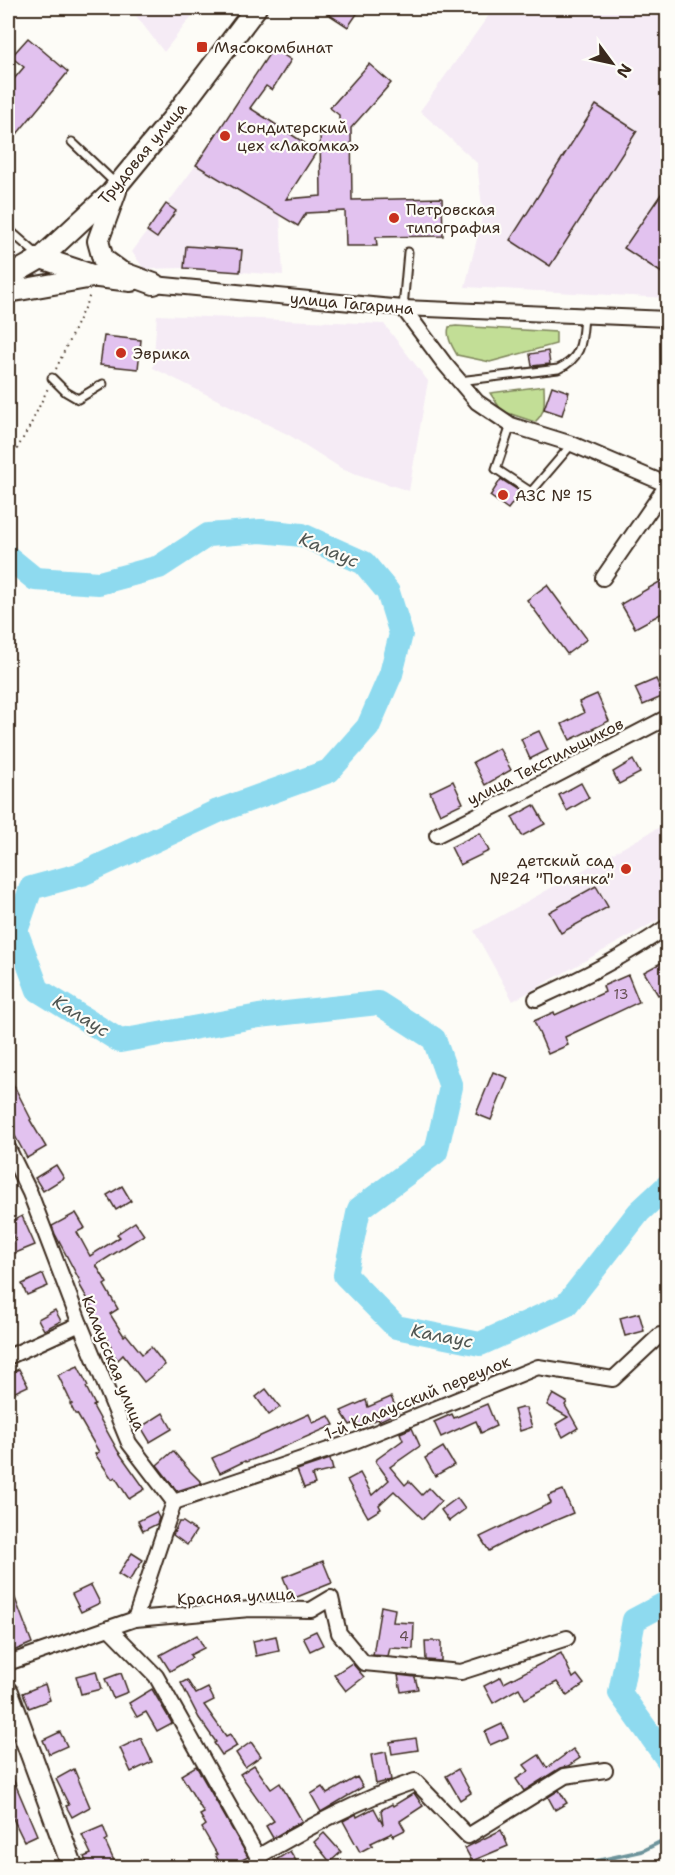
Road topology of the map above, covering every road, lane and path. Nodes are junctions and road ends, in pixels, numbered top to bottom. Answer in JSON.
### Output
{"nodes":[{"id":1,"x":256,"y":8,"type":"edge"},
{"id":2,"x":72,"y":142,"type":"dead end"},
{"id":3,"x":118,"y":185,"type":"junction"},
{"id":4,"x":8,"y":229,"type":"edge"},
{"id":5,"x":408,"y":252,"type":"dead end"},
{"id":6,"x":41,"y":258,"type":"junction"},
{"id":7,"x":98,"y":277,"type":"junction"},
{"id":8,"x":8,"y":278,"type":"edge"},
{"id":9,"x":154,"y":284,"type":"junction"},
{"id":10,"x":8,"y":292,"type":"edge"},
{"id":11,"x":404,"y":308,"type":"junction"},
{"id":12,"x":584,"y":316,"type":"junction"},
{"id":13,"x":668,"y":319,"type":"edge"},
{"id":14,"x":52,"y":378,"type":"dead end"},
{"id":15,"x":459,"y":381,"type":"junction"},
{"id":16,"x":103,"y":384,"type":"dead end"},
{"id":17,"x":511,"y":425,"type":"junction"},
{"id":18,"x":572,"y":444,"type":"junction"},
{"id":19,"x":667,"y":485,"type":"edge"},
{"id":20,"x":603,"y":578,"type":"dead end"},
{"id":21,"x":668,"y":717,"type":"edge"},
{"id":22,"x":437,"y":835,"type":"dead end"},
{"id":23,"x":668,"y":926,"type":"edge"},
{"id":24,"x":536,"y":999,"type":"dead end"},
{"id":25,"x":8,"y":1148,"type":"edge"},
{"id":26,"x":80,"y":1324,"type":"junction"},
{"id":27,"x":660,"y":1335,"type":"dead end"},
{"id":28,"x":8,"y":1357,"type":"edge"},
{"id":29,"x":174,"y":1502,"type":"junction"},
{"id":30,"x":135,"y":1618,"type":"junction"},
{"id":31,"x":109,"y":1628,"type":"junction"},
{"id":32,"x":567,"y":1638,"type":"dead end"},
{"id":33,"x":8,"y":1663,"type":"edge"},
{"id":34,"x":8,"y":1692,"type":"edge"},
{"id":35,"x":605,"y":1770,"type":"dead end"},
{"id":36,"x":262,"y":1862,"type":"edge"},
{"id":37,"x":74,"y":1868,"type":"edge"}],
"edges":[{"from":1,"to":3,"type":"main road","name":"Трудовая улица"},
{"from":2,"to":3,"type":"lane"},
{"from":3,"to":6,"type":"main road","name":"Трудовая улица"},
{"from":3,"to":9,"type":"main road"},
{"from":4,"to":6,"type":"lane"},
{"from":5,"to":11,"type":"lane"},
{"from":6,"to":7,"type":"main road","name":"улица Гагарина"},
{"from":6,"to":8,"type":"main road","name":"Трудовая улица"},
{"from":7,"to":9,"type":"main road","name":"улица Гагарина"},
{"from":7,"to":10,"type":"main road"},
{"from":9,"to":11,"type":"street","name":"улица Гагарина"},
{"from":11,"to":12,"type":"street","name":"улица Гагарина"},
{"from":11,"to":15,"type":"street"},
{"from":12,"to":13,"type":"street","name":"улица Гагарина"},
{"from":12,"to":15,"type":"lane"},
{"from":14,"to":16,"type":"lane"},
{"from":15,"to":17,"type":"street"},
{"from":17,"to":18,"type":"street"},
{"from":17,"to":18,"type":"lane"},
{"from":18,"to":19,"type":"street"},
{"from":19,"to":20,"type":"street"},
{"from":21,"to":22,"type":"street","name":"улица Текстильщиков"},
{"from":23,"to":24,"type":"street"},
{"from":25,"to":26,"type":"street","name":"Калаусская улица"},
{"from":26,"to":28,"type":"street"},
{"from":26,"to":29,"type":"street","name":"Калаусская улица"},
{"from":27,"to":29,"type":"street","name":"1-й Калаусский переулок"},
{"from":29,"to":30,"type":"street"},
{"from":30,"to":31,"type":"street","name":"Красная улица"},
{"from":30,"to":32,"type":"street","name":"Красная улица"},
{"from":31,"to":33,"type":"street","name":"Красная улица"},
{"from":31,"to":36,"type":"street"},
{"from":34,"to":37,"type":"main road"},
{"from":35,"to":36,"type":"street"}]}
